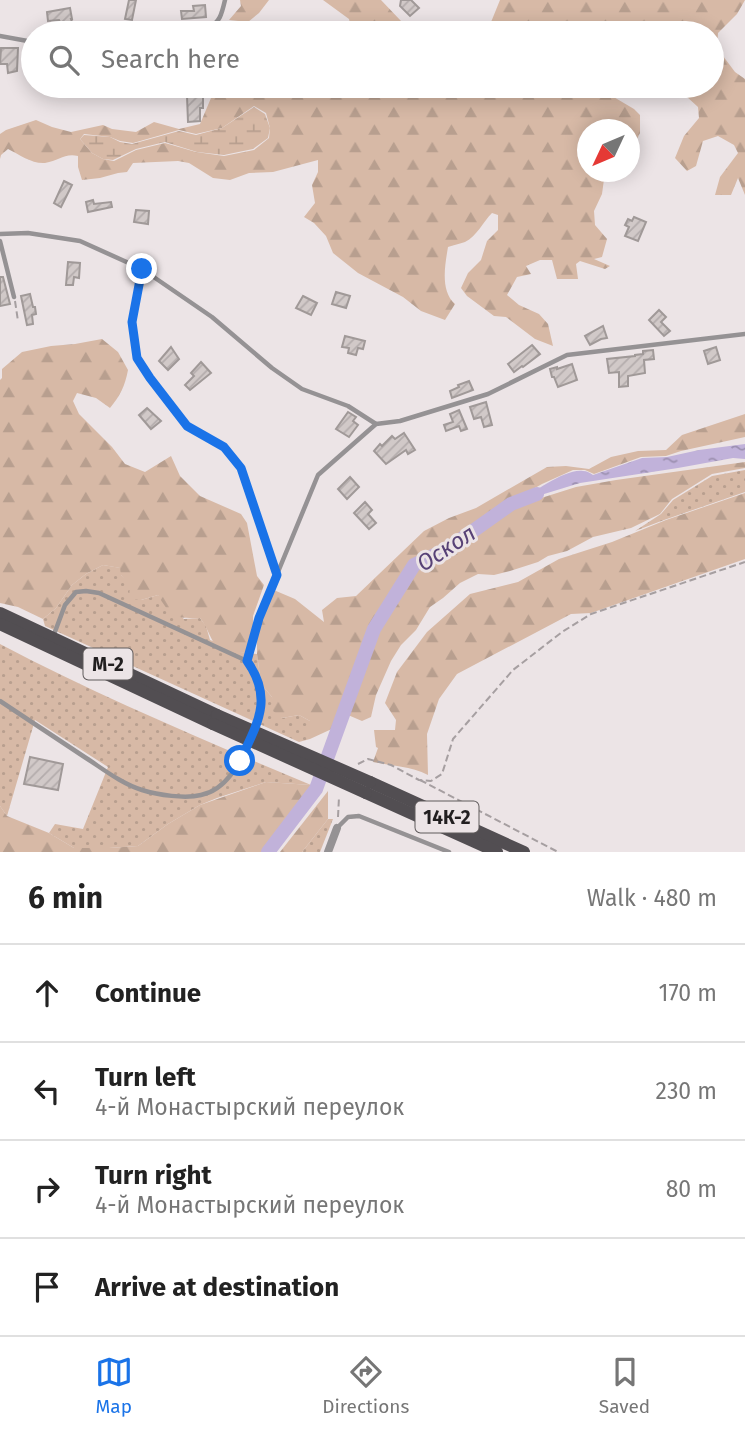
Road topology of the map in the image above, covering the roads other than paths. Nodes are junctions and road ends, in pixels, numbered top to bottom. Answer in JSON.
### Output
{"nodes":[{"id":1,"x":225,"y":0,"type":"edge"},
{"id":2,"x":218,"y":21,"type":"edge"},
{"id":3,"x":0,"y":36,"type":"edge"},
{"id":4,"x":21,"y":40,"type":"edge"},
{"id":5,"x":0,"y":234,"type":"edge"},
{"id":6,"x":0,"y":241,"type":"edge"},
{"id":7,"x":142,"y":269,"type":"junction"},
{"id":8,"x":14,"y":297,"type":"road end"},
{"id":9,"x":745,"y":334,"type":"edge"},
{"id":10,"x":376,"y":424,"type":"junction"},
{"id":11,"x":277,"y":575,"type":"junction"},
{"id":12,"x":0,"y":613,"type":"edge"},
{"id":13,"x":0,"y":624,"type":"edge"},
{"id":14,"x":53,"y":638,"type":"junction"},
{"id":15,"x":247,"y":661,"type":"junction"},
{"id":16,"x":0,"y":701,"type":"edge"},
{"id":17,"x":215,"y":720,"type":"junction"},
{"id":18,"x":368,"y":787,"type":"junction"},
{"id":19,"x":337,"y":828,"type":"joint"},
{"id":20,"x":328,"y":852,"type":"edge"},
{"id":21,"x":449,"y":852,"type":"edge"},
{"id":22,"x":497,"y":852,"type":"edge"},
{"id":23,"x":524,"y":852,"type":"edge"}],
"edges":[{"from":1,"to":2,"type":"lane"},
{"from":3,"to":4,"type":"lane"},
{"from":5,"to":7,"type":"lane"},
{"from":6,"to":8,"type":"lane"},
{"from":7,"to":10,"type":"lane"},
{"from":7,"to":11,"type":"lane"},
{"from":9,"to":10,"type":"lane"},
{"from":10,"to":11,"type":"lane"},
{"from":11,"to":15,"type":"lane"},
{"from":12,"to":14,"type":"main road","number":"М-2"},
{"from":13,"to":17,"type":"main road","number":"М-2"},
{"from":14,"to":15,"type":"lane"},
{"from":14,"to":17,"type":"main road","number":"М-2"},
{"from":15,"to":16,"type":"lane"},
{"from":17,"to":18,"type":"main road","number":"М-2","bridge":true},
{"from":18,"to":22,"type":"main road","number":"14К-2"},
{"from":18,"to":23,"type":"main road","number":"14К-2"},
{"from":19,"to":20,"type":"street"},
{"from":19,"to":21,"type":"lane"}]}
